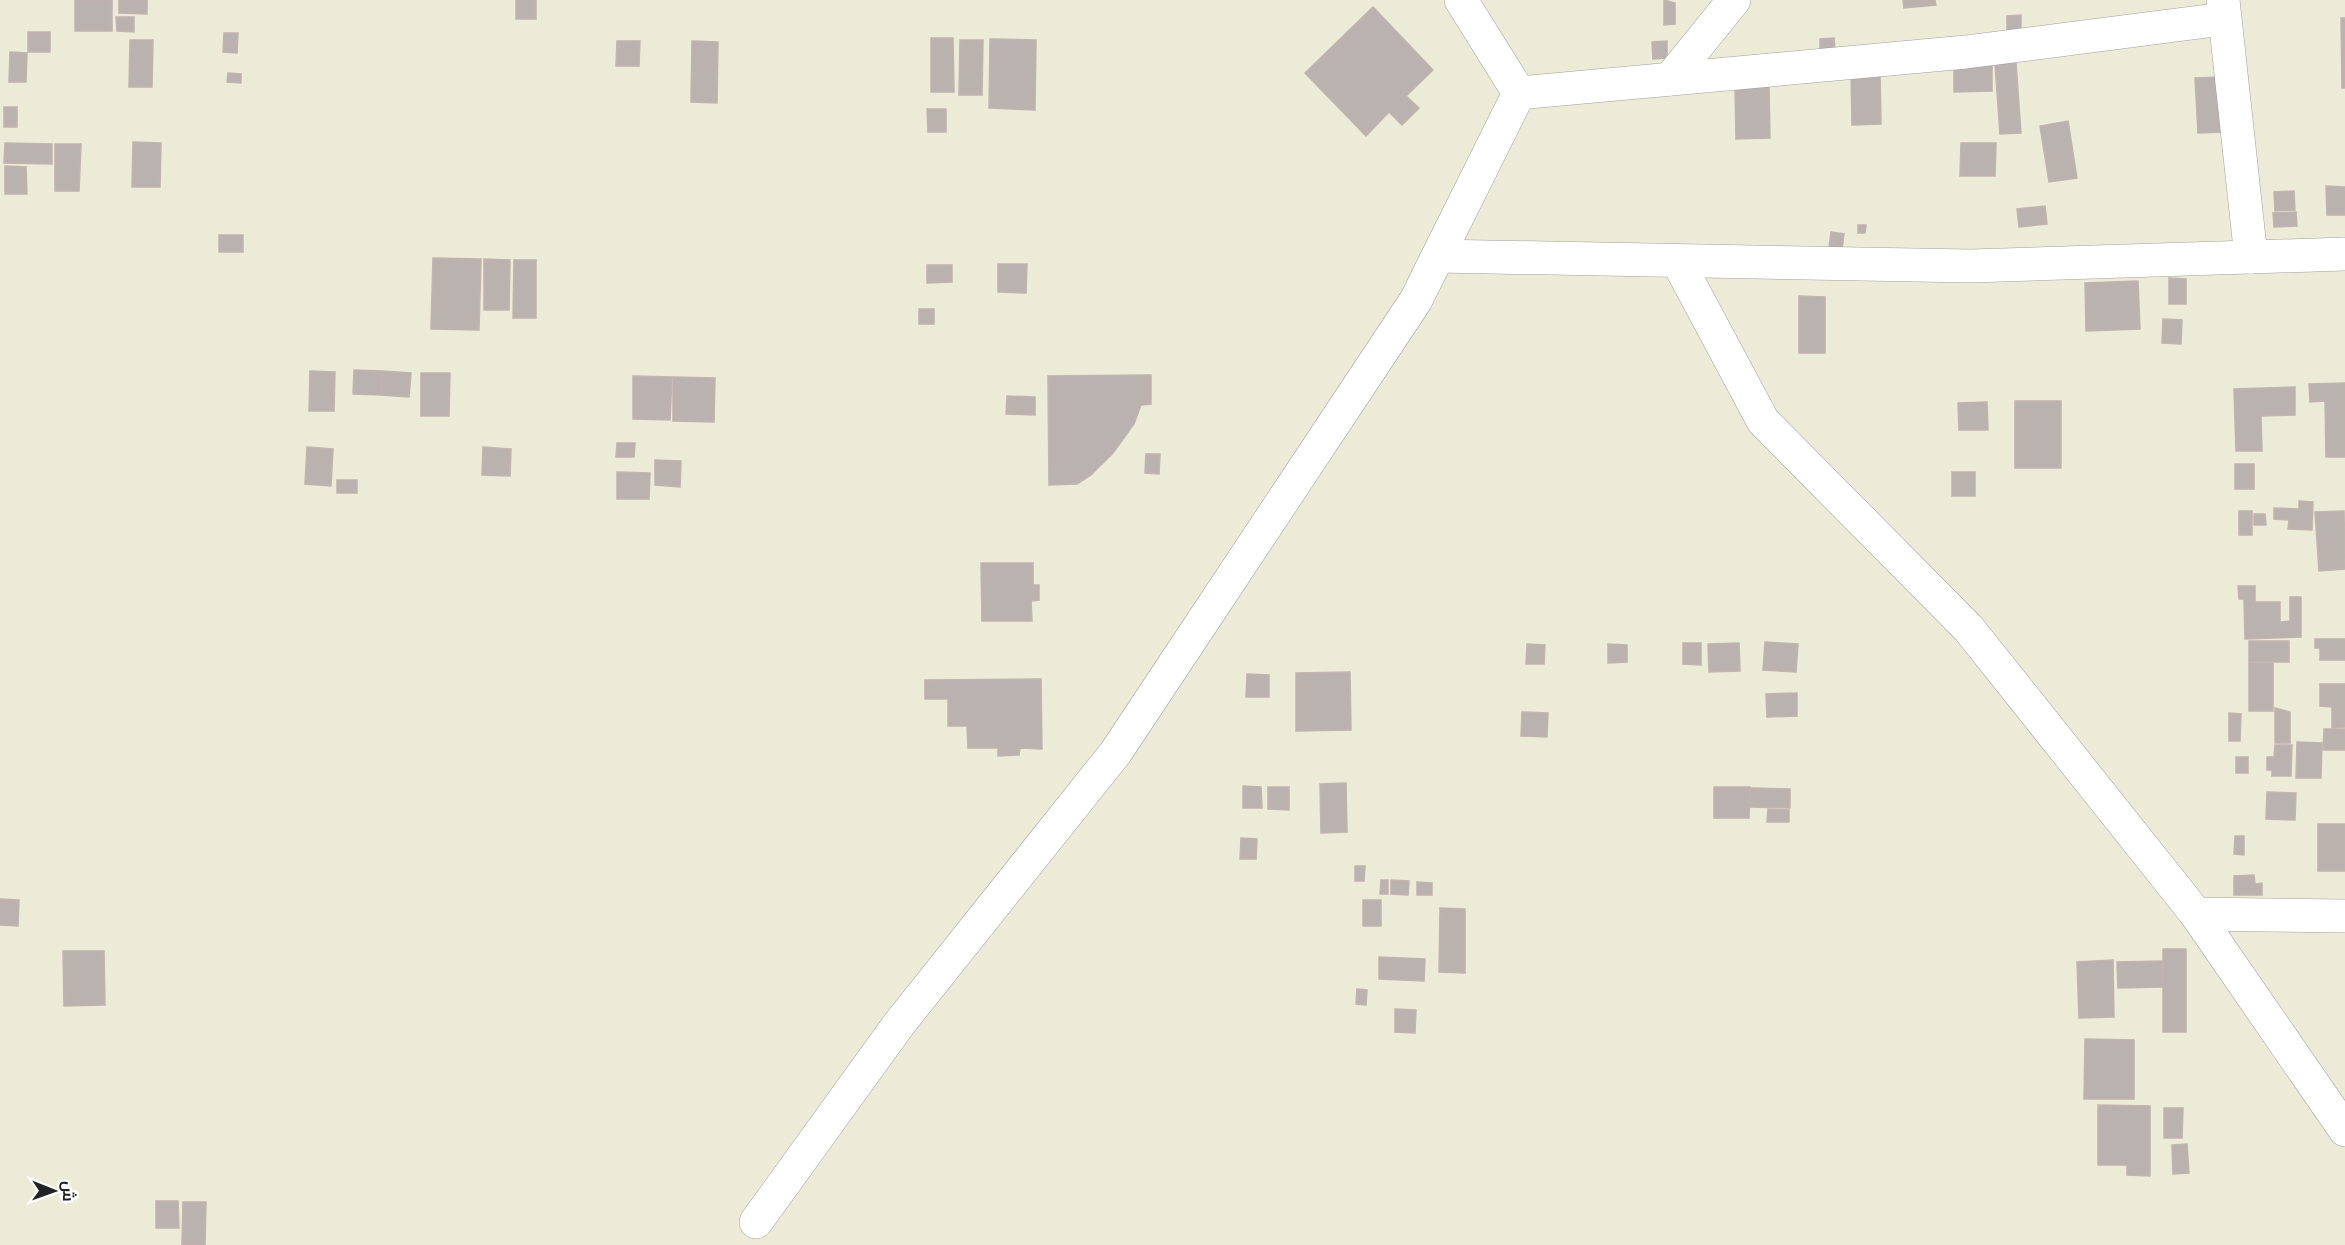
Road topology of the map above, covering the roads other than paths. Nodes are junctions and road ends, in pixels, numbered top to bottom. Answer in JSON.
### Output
{"nodes":[{"id":1,"x":1461,"y":0,"type":"edge"},
{"id":2,"x":1734,"y":0,"type":"edge"},
{"id":3,"x":2223,"y":9,"type":"edge"},
{"id":4,"x":1670,"y":79,"type":"junction"},
{"id":5,"x":1519,"y":93,"type":"junction"},
{"id":6,"x":2345,"y":254,"type":"edge"},
{"id":7,"x":1438,"y":256,"type":"junction"},
{"id":8,"x":2251,"y":258,"type":"junction"},
{"id":9,"x":1678,"y":262,"type":"junction"},
{"id":10,"x":2196,"y":914,"type":"junction"},
{"id":11,"x":2345,"y":916,"type":"edge"},
{"id":12,"x":2345,"y":1130,"type":"edge"},
{"id":13,"x":756,"y":1222,"type":"dead end"}],
"edges":[{"from":1,"to":5,"type":"street"},
{"from":2,"to":4,"type":"street"},
{"from":3,"to":4,"type":"street"},
{"from":3,"to":8,"type":"street"},
{"from":4,"to":5,"type":"street"},
{"from":5,"to":7,"type":"street"},
{"from":6,"to":8,"type":"street"},
{"from":7,"to":9,"type":"street"},
{"from":7,"to":13,"type":"street"},
{"from":8,"to":9,"type":"street"},
{"from":9,"to":10,"type":"street"},
{"from":10,"to":11,"type":"street"},
{"from":10,"to":12,"type":"street"}]}
